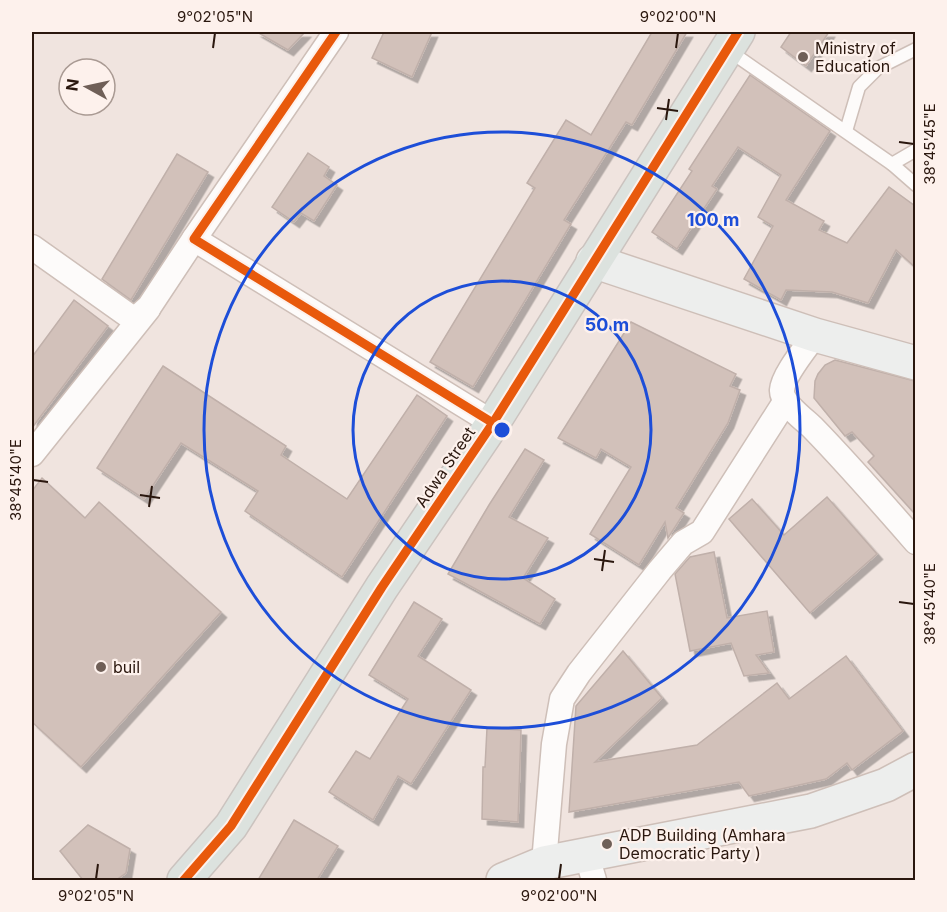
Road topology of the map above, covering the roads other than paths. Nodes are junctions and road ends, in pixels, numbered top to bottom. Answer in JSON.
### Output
{"nodes":[{"id":1,"x":336,"y":32,"type":"edge"},
{"id":2,"x":732,"y":40,"type":"edge"},
{"id":3,"x":915,"y":50,"type":"edge"},
{"id":4,"x":846,"y":131,"type":"junction"},
{"id":5,"x":915,"y":150,"type":"edge"},
{"id":6,"x":892,"y":164,"type":"junction"},
{"id":7,"x":915,"y":185,"type":"edge"},
{"id":8,"x":194,"y":239,"type":"junction"},
{"id":9,"x":32,"y":246,"type":"edge"},
{"id":10,"x":593,"y":261,"type":"junction"},
{"id":11,"x":149,"y":308,"type":"junction"},
{"id":12,"x":815,"y":335,"type":"junction"},
{"id":13,"x":915,"y":363,"type":"edge"},
{"id":14,"x":785,"y":402,"type":"junction"},
{"id":15,"x":493,"y":423,"type":"junction"},
{"id":16,"x":32,"y":454,"type":"edge"},
{"id":17,"x":915,"y":542,"type":"edge"},
{"id":18,"x":915,"y":769,"type":"edge"},
{"id":19,"x":544,"y":863,"type":"junction"},
{"id":20,"x":590,"y":867,"type":"edge"},
{"id":21,"x":184,"y":880,"type":"edge"},
{"id":22,"x":503,"y":880,"type":"edge"}],
"edges":[{"from":1,"to":8,"type":"street"},
{"from":2,"to":4,"type":"lane"},
{"from":2,"to":10,"type":"main road","name":"Adwa Street"},
{"from":3,"to":4,"type":"lane"},
{"from":4,"to":6,"type":"lane"},
{"from":5,"to":6,"type":"lane"},
{"from":6,"to":7,"type":"lane"},
{"from":8,"to":11,"type":"street"},
{"from":8,"to":15,"type":"street"},
{"from":9,"to":11,"type":"street"},
{"from":10,"to":12,"type":"street"},
{"from":10,"to":15,"type":"main road","name":"Adwa Street"},
{"from":11,"to":16,"type":"street"},
{"from":12,"to":13,"type":"street"},
{"from":12,"to":14,"type":"street"},
{"from":14,"to":17,"type":"street"},
{"from":14,"to":19,"type":"street"},
{"from":15,"to":21,"type":"main road","name":"Adwa Street"},
{"from":18,"to":20,"type":"street"},
{"from":19,"to":20,"type":"street"},
{"from":19,"to":22,"type":"street"}]}
